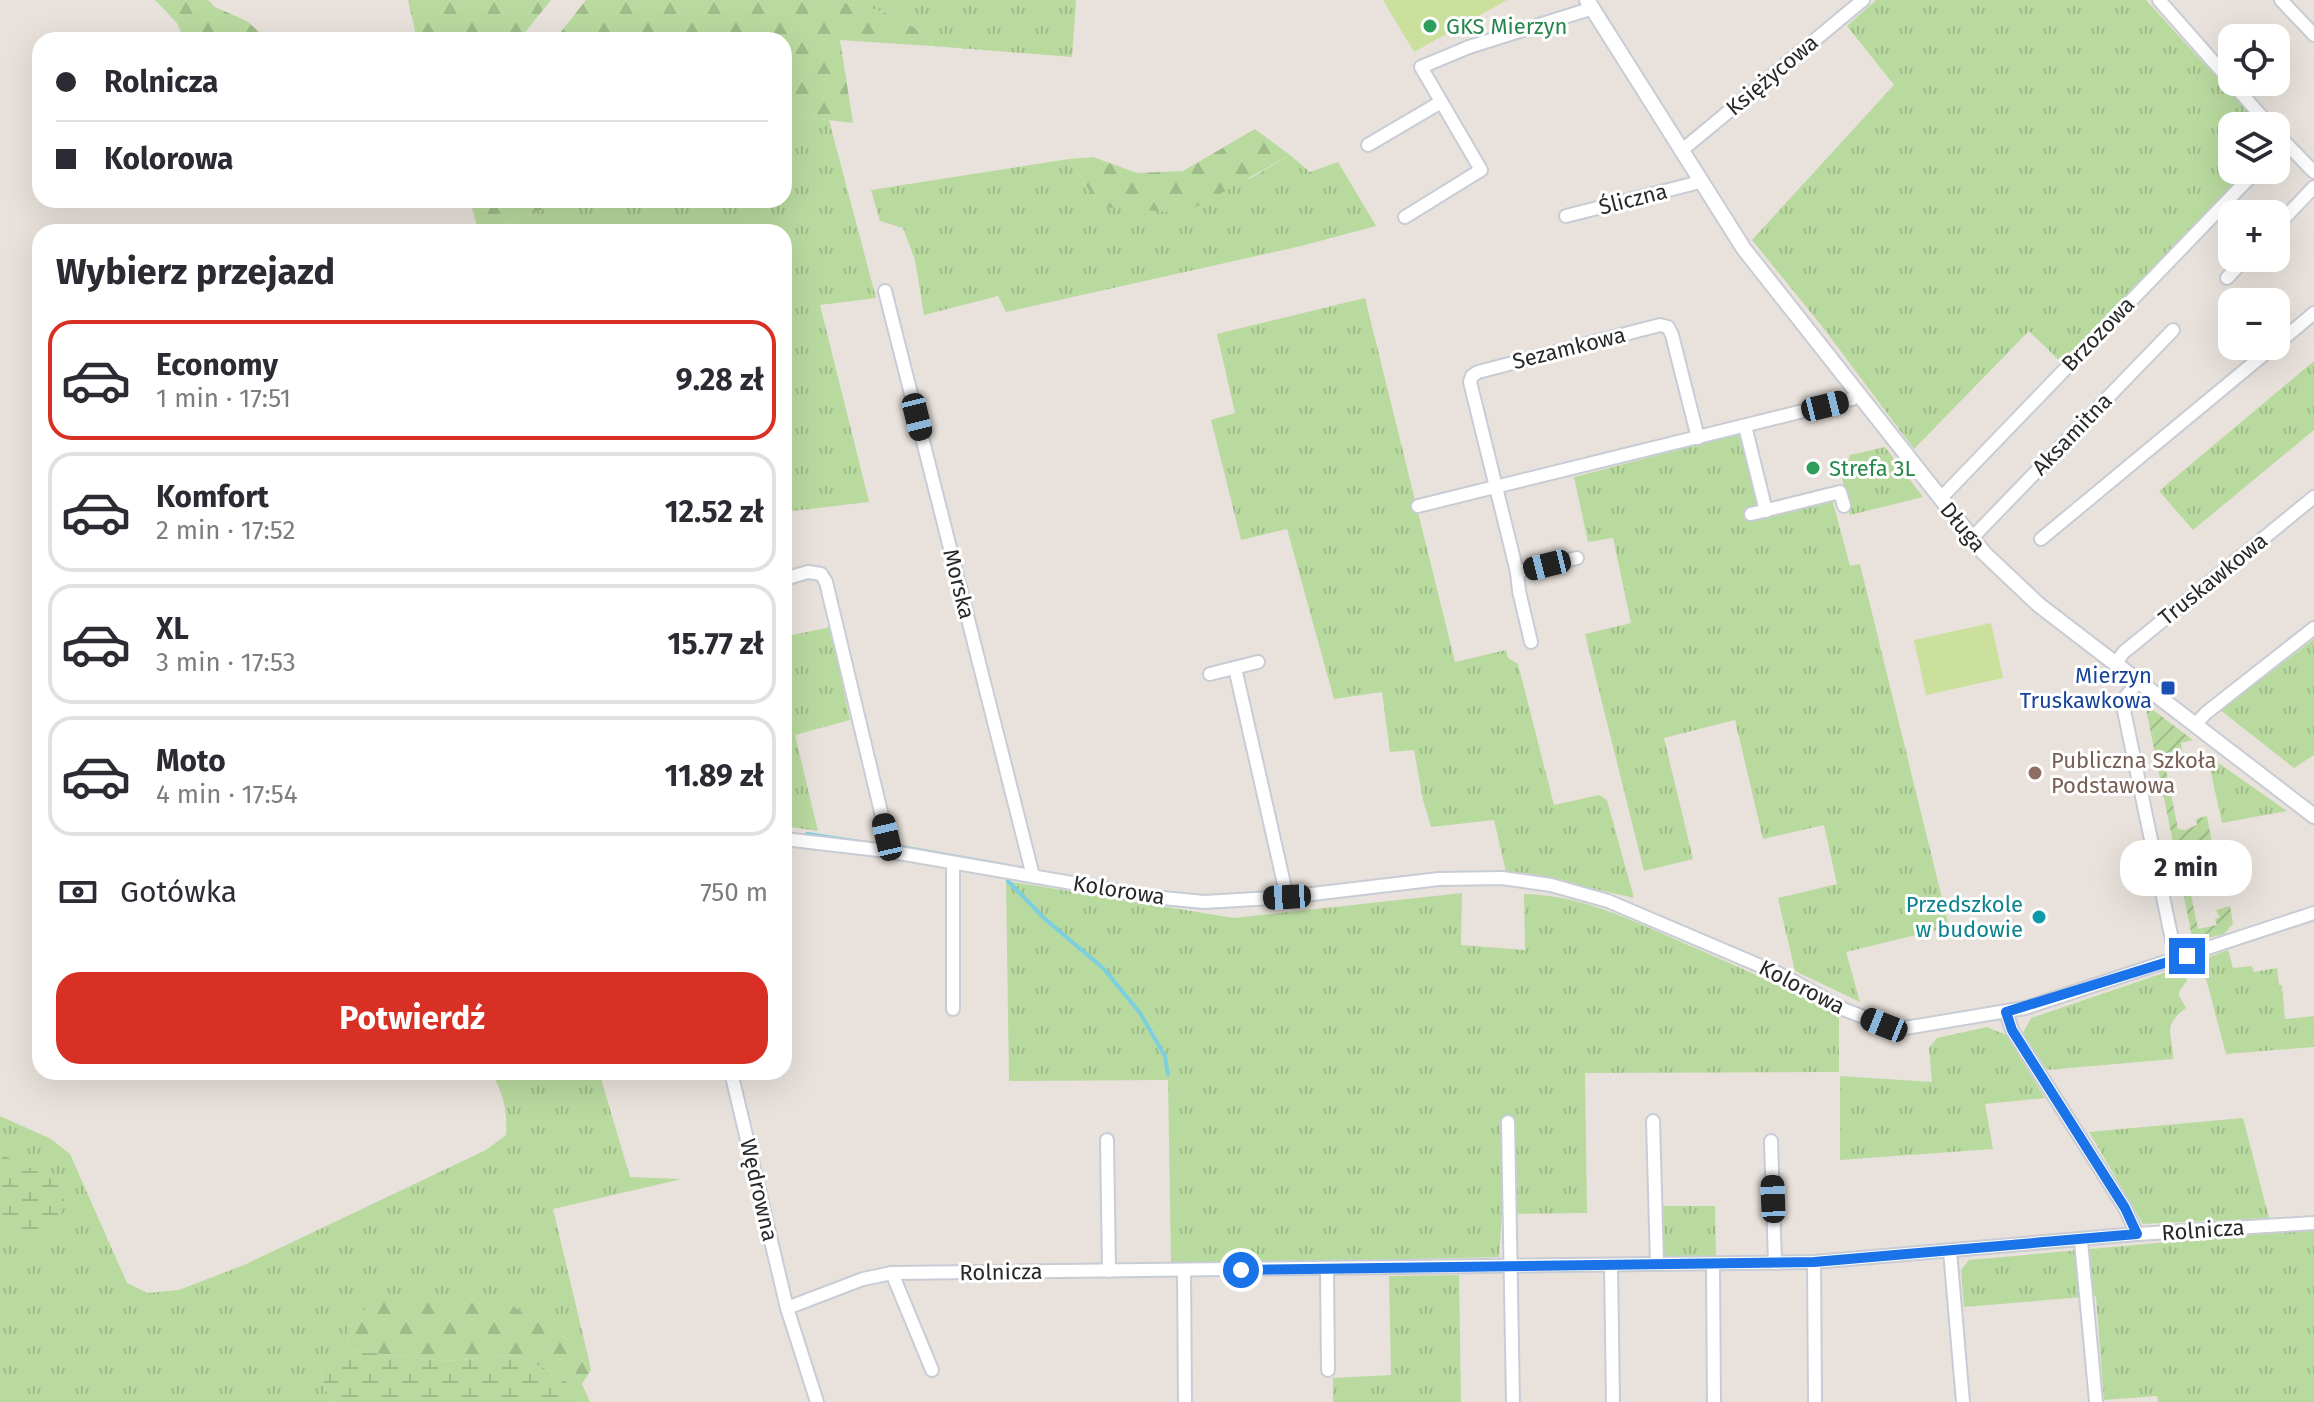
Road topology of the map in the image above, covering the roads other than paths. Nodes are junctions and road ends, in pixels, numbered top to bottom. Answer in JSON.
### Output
{"nodes":[{"id":1,"x":1863,"y":0,"type":"edge"},
{"id":2,"x":2159,"y":0,"type":"edge"},
{"id":3,"x":2281,"y":0,"type":"edge"},
{"id":4,"x":1590,"y":4,"type":"edge"},
{"id":5,"x":2314,"y":35,"type":"edge"},
{"id":6,"x":1441,"y":102,"type":"junction"},
{"id":7,"x":2258,"y":112,"type":"edge"},
{"id":8,"x":1368,"y":145,"type":"dead end"},
{"id":9,"x":1681,"y":151,"type":"junction"},
{"id":10,"x":2290,"y":151,"type":"edge"},
{"id":11,"x":2314,"y":172,"type":"edge"},
{"id":12,"x":1700,"y":182,"type":"junction"},
{"id":13,"x":2244,"y":184,"type":"edge"},
{"id":14,"x":2314,"y":187,"type":"edge"},
{"id":15,"x":2290,"y":212,"type":"edge"},
{"id":16,"x":1566,"y":216,"type":"dead end"},
{"id":17,"x":1405,"y":217,"type":"dead end"},
{"id":18,"x":2233,"y":272,"type":"edge"},
{"id":19,"x":2227,"y":278,"type":"dead end"},
{"id":20,"x":885,"y":291,"type":"dead end"},
{"id":21,"x":2314,"y":313,"type":"edge"},
{"id":22,"x":2173,"y":330,"type":"dead end"},
{"id":23,"x":2290,"y":333,"type":"edge"},
{"id":24,"x":2257,"y":360,"type":"edge"},
{"id":25,"x":1857,"y":395,"type":"junction"},
{"id":26,"x":1745,"y":426,"type":"junction"},
{"id":27,"x":1698,"y":438,"type":"junction"},
{"id":28,"x":1496,"y":487,"type":"junction"},
{"id":29,"x":2314,"y":497,"type":"edge"},
{"id":30,"x":1940,"y":499,"type":"junction"},
{"id":31,"x":1418,"y":506,"type":"dead end"},
{"id":32,"x":1844,"y":506,"type":"dead end"},
{"id":33,"x":1766,"y":511,"type":"junction"},
{"id":34,"x":1751,"y":514,"type":"dead end"},
{"id":35,"x":1972,"y":538,"type":"junction"},
{"id":36,"x":2041,"y":539,"type":"dead end"},
{"id":37,"x":1577,"y":558,"type":"dead end"},
{"id":38,"x":1517,"y":572,"type":"junction"},
{"id":39,"x":792,"y":577,"type":"edge"},
{"id":40,"x":2314,"y":628,"type":"edge"},
{"id":41,"x":1531,"y":642,"type":"dead end"},
{"id":42,"x":1258,"y":662,"type":"dead end"},
{"id":43,"x":2115,"y":664,"type":"junction"},
{"id":44,"x":1235,"y":668,"type":"junction"},
{"id":45,"x":1210,"y":674,"type":"dead end"},
{"id":46,"x":2138,"y":682,"type":"junction"},
{"id":47,"x":2195,"y":725,"type":"junction"},
{"id":48,"x":2314,"y":816,"type":"edge"},
{"id":49,"x":792,"y":840,"type":"edge"},
{"id":50,"x":887,"y":851,"type":"junction"},
{"id":51,"x":953,"y":863,"type":"junction"},
{"id":52,"x":1033,"y":876,"type":"junction"},
{"id":53,"x":1287,"y":897,"type":"junction"},
{"id":54,"x":2314,"y":913,"type":"edge"},
{"id":55,"x":2176,"y":959,"type":"junction"},
{"id":56,"x":953,"y":1009,"type":"dead end"},
{"id":57,"x":2006,"y":1012,"type":"junction"},
{"id":58,"x":733,"y":1080,"type":"edge"},
{"id":59,"x":1653,"y":1121,"type":"dead end"},
{"id":60,"x":1508,"y":1122,"type":"dead end"},
{"id":61,"x":1107,"y":1140,"type":"dead end"},
{"id":62,"x":1771,"y":1141,"type":"dead end"},
{"id":63,"x":2314,"y":1223,"type":"edge"},
{"id":64,"x":2137,"y":1234,"type":"junction"},
{"id":65,"x":2081,"y":1241,"type":"junction"},
{"id":66,"x":1950,"y":1251,"type":"junction"},
{"id":67,"x":1814,"y":1262,"type":"junction"},
{"id":68,"x":1775,"y":1263,"type":"junction"},
{"id":69,"x":1657,"y":1264,"type":"junction"},
{"id":70,"x":1713,"y":1264,"type":"junction"},
{"id":71,"x":1611,"y":1265,"type":"junction"},
{"id":72,"x":1511,"y":1266,"type":"junction"},
{"id":73,"x":1327,"y":1268,"type":"junction"},
{"id":74,"x":1184,"y":1270,"type":"junction"},
{"id":75,"x":1109,"y":1271,"type":"junction"},
{"id":76,"x":892,"y":1273,"type":"junction"},
{"id":77,"x":787,"y":1308,"type":"junction"},
{"id":78,"x":932,"y":1370,"type":"dead end"},
{"id":79,"x":1328,"y":1370,"type":"dead end"},
{"id":80,"x":817,"y":1402,"type":"edge"},
{"id":81,"x":1185,"y":1402,"type":"edge"},
{"id":82,"x":1513,"y":1402,"type":"edge"},
{"id":83,"x":1613,"y":1402,"type":"edge"},
{"id":84,"x":1714,"y":1402,"type":"edge"},
{"id":85,"x":1815,"y":1402,"type":"edge"},
{"id":86,"x":1963,"y":1402,"type":"edge"},
{"id":87,"x":2096,"y":1402,"type":"edge"}],
"edges":[{"from":1,"to":9,"type":"street","name":"Księżycowa"},
{"from":2,"to":7,"type":"street"},
{"from":3,"to":5,"type":"street"},
{"from":4,"to":6,"type":"street"},
{"from":4,"to":9,"type":"street","name":"Długa"},
{"from":6,"to":8,"type":"street"},
{"from":6,"to":17,"type":"street"},
{"from":9,"to":12,"type":"street","name":"Długa"},
{"from":10,"to":11,"type":"street"},
{"from":12,"to":16,"type":"street","name":"Śliczna"},
{"from":12,"to":25,"type":"street","name":"Długa"},
{"from":13,"to":30,"type":"street","name":"Brzozowa"},
{"from":14,"to":15,"type":"street"},
{"from":18,"to":19,"type":"street"},
{"from":20,"to":52,"type":"street","name":"Morska"},
{"from":21,"to":23,"type":"street"},
{"from":22,"to":35,"type":"street","name":"Aksamitna"},
{"from":24,"to":36,"type":"street"},
{"from":25,"to":26,"type":"street"},
{"from":25,"to":30,"type":"street","name":"Długa"},
{"from":26,"to":27,"type":"street"},
{"from":26,"to":33,"type":"street"},
{"from":27,"to":28,"type":"street"},
{"from":27,"to":28,"type":"street","name":"Sezamkowa"},
{"from":28,"to":31,"type":"street"},
{"from":28,"to":38,"type":"street","name":"Sezamkowa"},
{"from":29,"to":43,"type":"street","name":"Truskawkowa"},
{"from":30,"to":35,"type":"street","name":"Długa"},
{"from":32,"to":33,"type":"street"},
{"from":33,"to":34,"type":"street"},
{"from":35,"to":43,"type":"street","name":"Długa"},
{"from":37,"to":38,"type":"street"},
{"from":38,"to":41,"type":"street","name":"Sezamkowa"},
{"from":39,"to":50,"type":"street"},
{"from":40,"to":47,"type":"street"},
{"from":42,"to":44,"type":"street"},
{"from":43,"to":46,"type":"street","name":"Długa"},
{"from":44,"to":45,"type":"street"},
{"from":44,"to":53,"type":"street"},
{"from":46,"to":47,"type":"street","name":"Długa"},
{"from":46,"to":55,"type":"street"},
{"from":47,"to":48,"type":"street","name":"Długa"},
{"from":49,"to":50,"type":"street","name":"Kolorowa"},
{"from":50,"to":51,"type":"street","name":"Kolorowa"},
{"from":51,"to":52,"type":"street","name":"Kolorowa"},
{"from":51,"to":56,"type":"street"},
{"from":52,"to":53,"type":"street","name":"Kolorowa"},
{"from":53,"to":57,"type":"street","name":"Kolorowa"},
{"from":54,"to":55,"type":"street","name":"Kolorowa"},
{"from":55,"to":57,"type":"street","name":"Kolorowa"},
{"from":57,"to":64,"type":"street"},
{"from":58,"to":77,"type":"street","name":"Wędrowna"},
{"from":59,"to":69,"type":"street"},
{"from":60,"to":72,"type":"street"},
{"from":61,"to":75,"type":"street"},
{"from":62,"to":68,"type":"street"},
{"from":63,"to":64,"type":"street","name":"Rolnicza"},
{"from":64,"to":65,"type":"street","name":"Rolnicza"},
{"from":65,"to":66,"type":"street","name":"Rolnicza"},
{"from":65,"to":87,"type":"street"},
{"from":66,"to":67,"type":"street","name":"Rolnicza"},
{"from":66,"to":86,"type":"street"},
{"from":67,"to":68,"type":"street","name":"Rolnicza"},
{"from":67,"to":85,"type":"street"},
{"from":68,"to":70,"type":"street","name":"Rolnicza"},
{"from":69,"to":70,"type":"street","name":"Rolnicza"},
{"from":69,"to":71,"type":"street","name":"Rolnicza"},
{"from":70,"to":84,"type":"street"},
{"from":71,"to":72,"type":"street","name":"Rolnicza"},
{"from":71,"to":83,"type":"street"},
{"from":72,"to":73,"type":"street","name":"Rolnicza"},
{"from":72,"to":82,"type":"street"},
{"from":73,"to":74,"type":"street","name":"Rolnicza"},
{"from":73,"to":79,"type":"street"},
{"from":74,"to":75,"type":"street","name":"Rolnicza"},
{"from":74,"to":81,"type":"street"},
{"from":75,"to":76,"type":"street","name":"Rolnicza"},
{"from":76,"to":77,"type":"street","name":"Rolnicza"},
{"from":76,"to":78,"type":"street"},
{"from":77,"to":80,"type":"street","name":"Wędrowna"}]}
